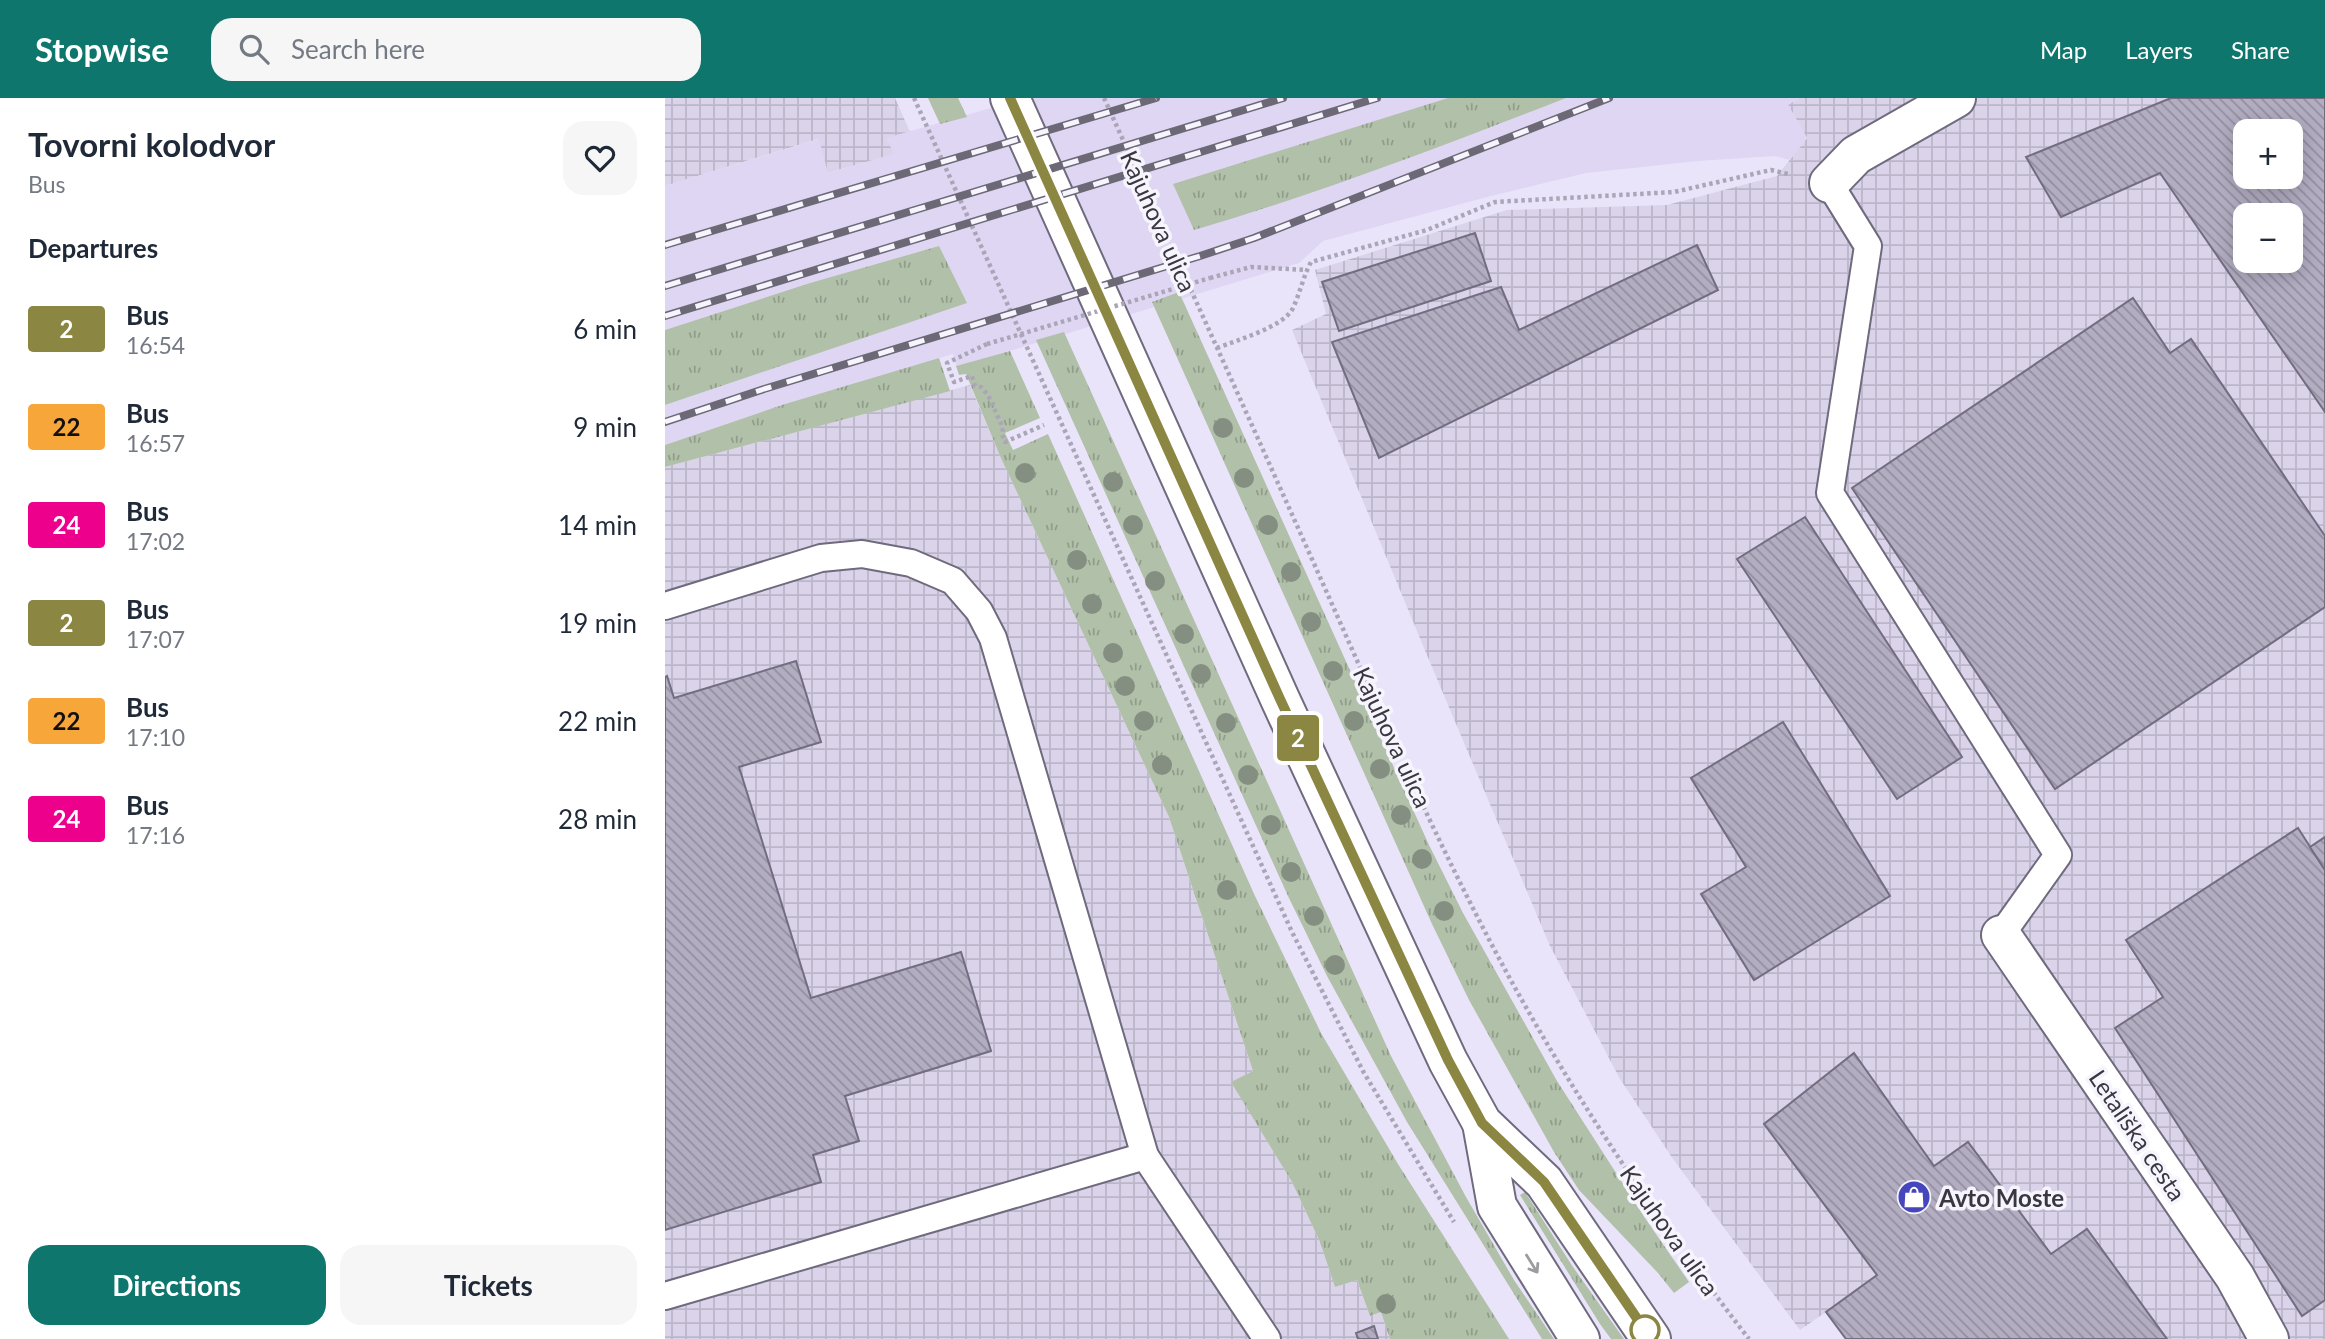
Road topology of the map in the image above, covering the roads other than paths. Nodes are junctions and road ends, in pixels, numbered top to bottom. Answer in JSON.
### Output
{"nodes":[{"id":1,"x":1010,"y":98,"type":"edge"},
{"id":2,"x":1956,"y":98,"type":"edge"},
{"id":3,"x":1829,"y":183,"type":"joint"},
{"id":4,"x":665,"y":606,"type":"edge"},
{"id":5,"x":2001,"y":935,"type":"joint"},
{"id":6,"x":1482,"y":1123,"type":"junction"},
{"id":7,"x":1145,"y":1156,"type":"junction"},
{"id":8,"x":665,"y":1296,"type":"edge"},
{"id":9,"x":1267,"y":1339,"type":"edge"},
{"id":10,"x":1580,"y":1339,"type":"edge"},
{"id":11,"x":1651,"y":1339,"type":"edge"},
{"id":12,"x":2269,"y":1339,"type":"edge"}],
"edges":[{"from":1,"to":6,"type":"main road"},
{"from":2,"to":3,"type":"main road"},
{"from":3,"to":5,"type":"lane"},
{"from":4,"to":7,"type":"lane"},
{"from":5,"to":12,"type":"main road","name":"Letališka cesta"},
{"from":6,"to":10,"type":"main road","one_way":true},
{"from":6,"to":11,"type":"main road"},
{"from":7,"to":8,"type":"lane"},
{"from":7,"to":9,"type":"lane"}]}
